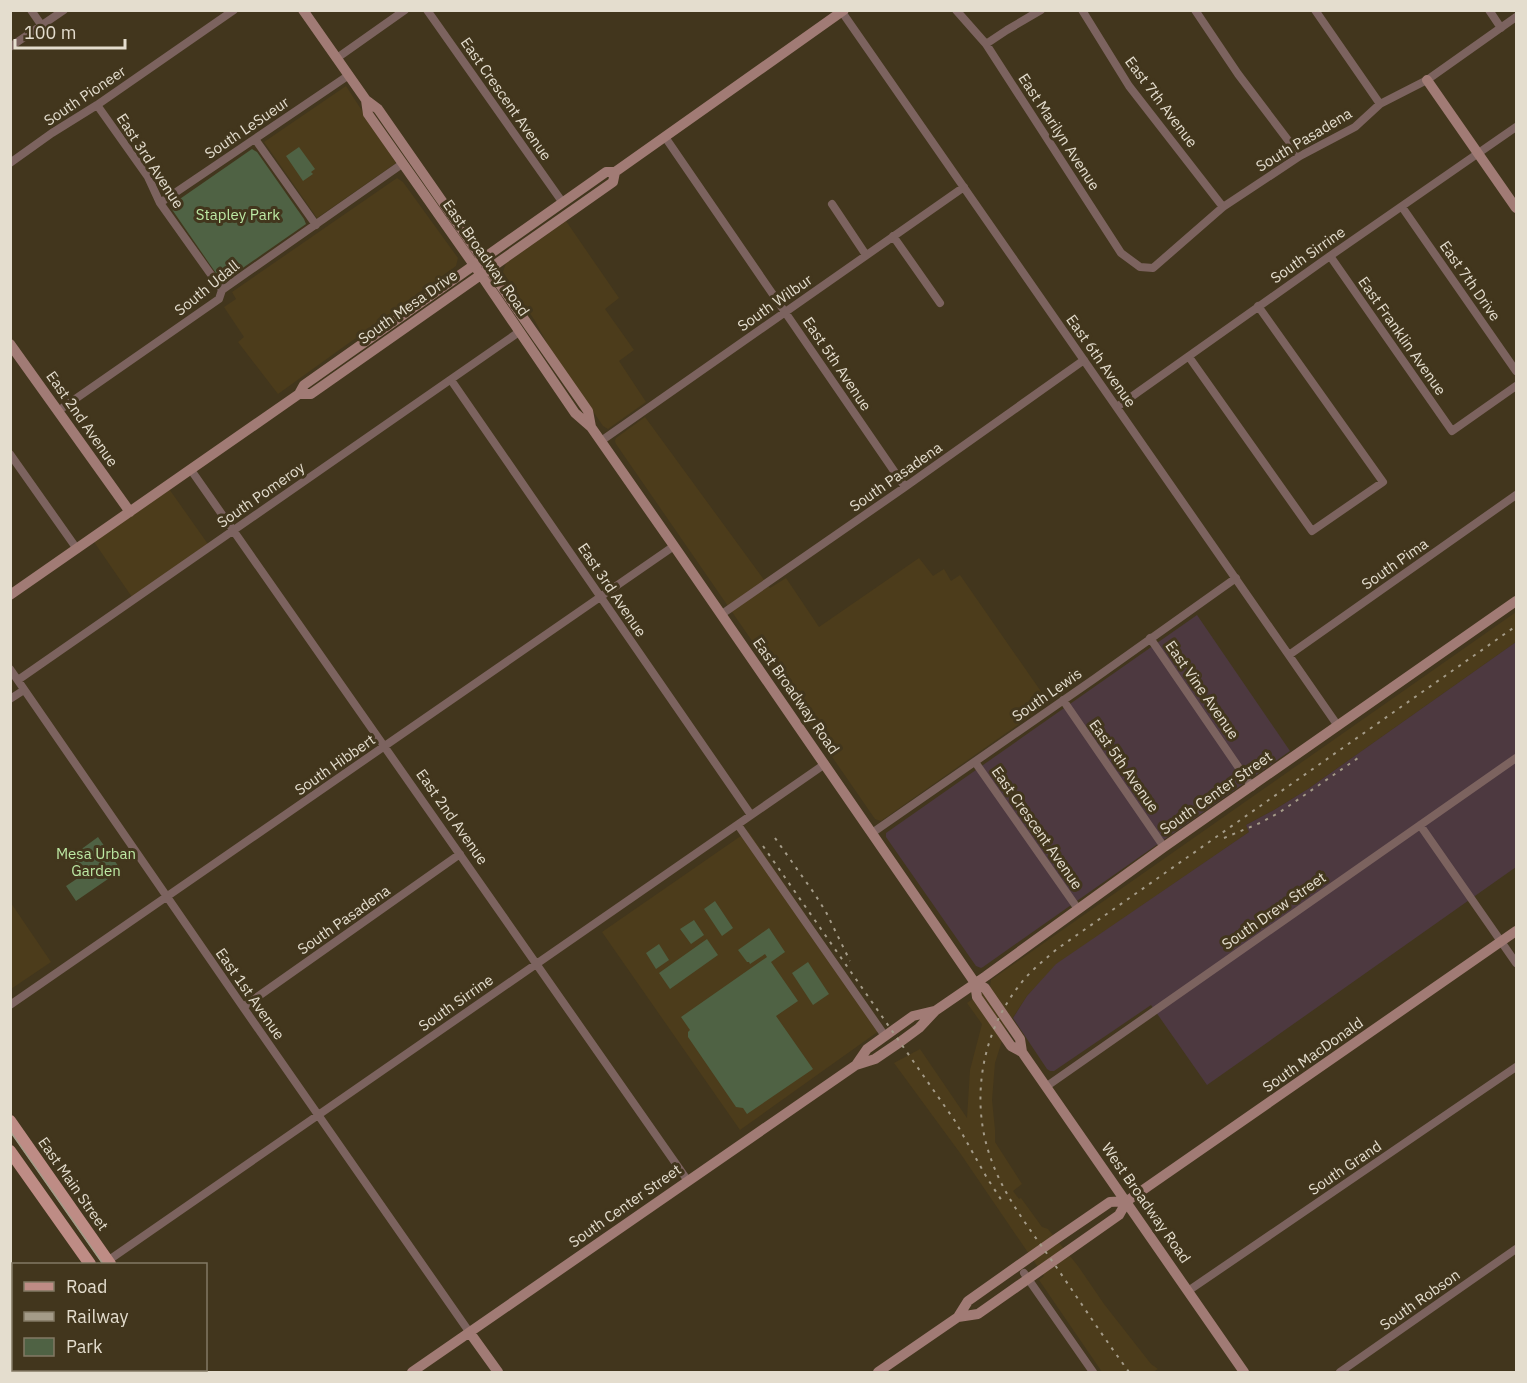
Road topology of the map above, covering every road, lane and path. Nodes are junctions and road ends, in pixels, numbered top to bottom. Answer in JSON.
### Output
{"nodes":[{"id":1,"x":32,"y":10,"type":"edge"},
{"id":2,"x":64,"y":10,"type":"edge"},
{"id":3,"x":234,"y":10,"type":"edge"},
{"id":4,"x":303,"y":10,"type":"edge"},
{"id":5,"x":405,"y":10,"type":"edge"},
{"id":6,"x":427,"y":10,"type":"edge"},
{"id":7,"x":956,"y":10,"type":"edge"},
{"id":8,"x":1041,"y":10,"type":"edge"},
{"id":9,"x":1082,"y":10,"type":"edge"},
{"id":10,"x":1195,"y":10,"type":"edge"},
{"id":11,"x":1315,"y":10,"type":"edge"},
{"id":12,"x":1489,"y":10,"type":"edge"},
{"id":13,"x":843,"y":11,"type":"edge"},
{"id":14,"x":1516,"y":17,"type":"edge"},
{"id":15,"x":42,"y":26,"type":"junction"},
{"id":16,"x":1502,"y":28,"type":"junction"},
{"id":17,"x":986,"y":44,"type":"junction"},
{"id":18,"x":10,"y":47,"type":"edge"},
{"id":19,"x":337,"y":58,"type":"junction"},
{"id":20,"x":349,"y":75,"type":"junction"},
{"id":21,"x":1427,"y":80,"type":"junction"},
{"id":22,"x":366,"y":100,"type":"junction"},
{"id":23,"x":1380,"y":104,"type":"junction"},
{"id":24,"x":97,"y":105,"type":"junction"},
{"id":25,"x":1516,"y":127,"type":"edge"},
{"id":26,"x":664,"y":137,"type":"junction"},
{"id":27,"x":255,"y":139,"type":"junction"},
{"id":28,"x":1479,"y":153,"type":"junction"},
{"id":29,"x":1300,"y":156,"type":"junction"},
{"id":30,"x":10,"y":163,"type":"edge"},
{"id":31,"x":402,"y":164,"type":"junction"},
{"id":32,"x":615,"y":172,"type":"junction"},
{"id":33,"x":964,"y":187,"type":"junction"},
{"id":34,"x":160,"y":203,"type":"junction"},
{"id":35,"x":563,"y":203,"type":"junction"},
{"id":36,"x":832,"y":204,"type":"dead end"},
{"id":37,"x":1223,"y":207,"type":"junction"},
{"id":38,"x":1402,"y":207,"type":"junction"},
{"id":39,"x":1516,"y":208,"type":"edge"},
{"id":40,"x":316,"y":225,"type":"junction"},
{"id":41,"x":893,"y":236,"type":"junction"},
{"id":42,"x":866,"y":255,"type":"junction"},
{"id":43,"x":1330,"y":256,"type":"junction"},
{"id":44,"x":478,"y":262,"type":"junction"},
{"id":45,"x":1140,"y":267,"type":"joint"},
{"id":46,"x":485,"y":272,"type":"junction"},
{"id":47,"x":222,"y":290,"type":"junction"},
{"id":48,"x":940,"y":303,"type":"dead end"},
{"id":49,"x":1258,"y":306,"type":"junction"},
{"id":50,"x":785,"y":312,"type":"junction"},
{"id":51,"x":519,"y":333,"type":"junction"},
{"id":52,"x":10,"y":344,"type":"edge"},
{"id":53,"x":1189,"y":357,"type":"junction"},
{"id":54,"x":1084,"y":360,"type":"junction"},
{"id":55,"x":1516,"y":371,"type":"edge"},
{"id":56,"x":451,"y":380,"type":"junction"},
{"id":57,"x":1516,"y":387,"type":"edge"},
{"id":58,"x":299,"y":394,"type":"junction"},
{"id":59,"x":1117,"y":407,"type":"junction"},
{"id":60,"x":58,"y":411,"type":"junction"},
{"id":61,"x":591,"y":427,"type":"junction"},
{"id":62,"x":601,"y":441,"type":"junction"},
{"id":63,"x":10,"y":453,"type":"edge"},
{"id":64,"x":191,"y":470,"type":"junction"},
{"id":65,"x":905,"y":487,"type":"junction"},
{"id":66,"x":1516,"y":495,"type":"edge"},
{"id":67,"x":130,"y":512,"type":"junction"},
{"id":68,"x":234,"y":530,"type":"junction"},
{"id":69,"x":674,"y":546,"type":"junction"},
{"id":70,"x":76,"y":549,"type":"junction"},
{"id":71,"x":1236,"y":578,"type":"junction"},
{"id":72,"x":10,"y":595,"type":"edge"},
{"id":73,"x":600,"y":597,"type":"junction"},
{"id":74,"x":1516,"y":601,"type":"edge"},
{"id":75,"x":722,"y":614,"type":"junction"},
{"id":76,"x":1150,"y":639,"type":"junction"},
{"id":77,"x":1289,"y":655,"type":"junction"},
{"id":78,"x":10,"y":669,"type":"edge"},
{"id":79,"x":18,"y":680,"type":"junction"},
{"id":80,"x":24,"y":690,"type":"junction"},
{"id":81,"x":10,"y":699,"type":"edge"},
{"id":82,"x":1063,"y":700,"type":"junction"},
{"id":83,"x":1338,"y":726,"type":"junction"},
{"id":84,"x":385,"y":747,"type":"junction"},
{"id":85,"x":1516,"y":758,"type":"edge"},
{"id":86,"x":975,"y":762,"type":"junction"},
{"id":87,"x":825,"y":764,"type":"junction"},
{"id":88,"x":1252,"y":787,"type":"junction"},
{"id":89,"x":751,"y":815,"type":"junction"},
{"id":90,"x":738,"y":825,"type":"junction"},
{"id":91,"x":1420,"y":825,"type":"junction"},
{"id":92,"x":872,"y":833,"type":"junction"},
{"id":93,"x":1164,"y":848,"type":"junction"},
{"id":94,"x":460,"y":854,"type":"junction"},
{"id":95,"x":167,"y":897,"type":"junction"},
{"id":96,"x":1078,"y":909,"type":"junction"},
{"id":97,"x":1516,"y":931,"type":"edge"},
{"id":98,"x":1502,"y":942,"type":"junction"},
{"id":99,"x":536,"y":963,"type":"junction"},
{"id":100,"x":1516,"y":963,"type":"edge"},
{"id":101,"x":975,"y":983,"type":"junction"},
{"id":102,"x":10,"y":1005,"type":"edge"},
{"id":103,"x":243,"y":1007,"type":"junction"},
{"id":104,"x":935,"y":1011,"type":"junction"},
{"id":105,"x":885,"y":1036,"type":"junction"},
{"id":106,"x":856,"y":1065,"type":"junction"},
{"id":107,"x":1516,"y":1067,"type":"edge"},
{"id":108,"x":1047,"y":1086,"type":"junction"},
{"id":109,"x":319,"y":1115,"type":"junction"},
{"id":110,"x":10,"y":1120,"type":"edge"},
{"id":111,"x":10,"y":1151,"type":"edge"},
{"id":112,"x":688,"y":1181,"type":"junction"},
{"id":113,"x":1127,"y":1201,"type":"junction"},
{"id":114,"x":1516,"y":1249,"type":"edge"},
{"id":115,"x":89,"y":1263,"type":"edge"},
{"id":116,"x":106,"y":1263,"type":"edge"},
{"id":117,"x":108,"y":1263,"type":"edge"},
{"id":118,"x":1026,"y":1276,"type":"junction"},
{"id":119,"x":1188,"y":1290,"type":"junction"},
{"id":120,"x":958,"y":1317,"type":"junction"},
{"id":121,"x":470,"y":1333,"type":"junction"},
{"id":122,"x":412,"y":1372,"type":"edge"},
{"id":123,"x":498,"y":1372,"type":"edge"},
{"id":124,"x":879,"y":1372,"type":"edge"},
{"id":125,"x":1093,"y":1372,"type":"edge"},
{"id":126,"x":1244,"y":1372,"type":"edge"},
{"id":127,"x":1340,"y":1372,"type":"edge"}],
"edges":[{"from":1,"to":15,"type":"street"},
{"from":2,"to":15,"type":"street"},
{"from":3,"to":24,"type":"street","name":"South Pioneer"},
{"from":4,"to":19,"type":"main road","name":"East Broadway Road"},
{"from":5,"to":19,"type":"street"},
{"from":6,"to":35,"type":"street","name":"East Crescent Avenue"},
{"from":7,"to":17,"type":"street","name":"East Marilyn Avenue"},
{"from":8,"to":17,"type":"street"},
{"from":9,"to":37,"type":"street","name":"East 7th Avenue"},
{"from":10,"to":29,"type":"street"},
{"from":11,"to":23,"type":"street"},
{"from":12,"to":16,"type":"street"},
{"from":13,"to":26,"type":"main road","name":"South Mesa Drive"},
{"from":13,"to":33,"type":"street","name":"East 6th Avenue"},
{"from":14,"to":16,"type":"street","name":"South Pasadena"},
{"from":15,"to":18,"type":"street"},
{"from":16,"to":21,"type":"street","name":"South Pasadena"},
{"from":17,"to":45,"type":"street","name":"East Marilyn Avenue"},
{"from":19,"to":20,"type":"main road","name":"East Broadway Road"},
{"from":20,"to":22,"type":"main road","name":"East Broadway Road"},
{"from":20,"to":27,"type":"street","name":"South LeSueur"},
{"from":21,"to":23,"type":"street","name":"South Pasadena"},
{"from":21,"to":28,"type":"main road"},
{"from":22,"to":31,"type":"main road","name":"East Broadway Road"},
{"from":22,"to":44,"type":"main road","name":"East Broadway Road"},
{"from":23,"to":29,"type":"street","name":"South Pasadena"},
{"from":24,"to":30,"type":"street","name":"South Pioneer"},
{"from":24,"to":34,"type":"street","name":"East 3rd Avenue"},
{"from":25,"to":28,"type":"street","name":"South Sirrine"},
{"from":26,"to":32,"type":"main road","name":"South Mesa Drive"},
{"from":26,"to":50,"type":"street","name":"East 5th Avenue"},
{"from":27,"to":34,"type":"street","name":"South LeSueur"},
{"from":27,"to":40,"type":"street"},
{"from":28,"to":38,"type":"street","name":"South Sirrine"},
{"from":28,"to":39,"type":"main road"},
{"from":29,"to":37,"type":"street","name":"South Pasadena"},
{"from":31,"to":40,"type":"street","name":"South Udall"},
{"from":31,"to":44,"type":"main road","name":"East Broadway Road"},
{"from":32,"to":35,"type":"main road","name":"South Mesa Drive"},
{"from":32,"to":46,"type":"main road","name":"South Mesa Drive"},
{"from":33,"to":41,"type":"street","name":"South Wilbur"},
{"from":33,"to":54,"type":"street","name":"East 6th Avenue"},
{"from":34,"to":47,"type":"street","name":"East 3rd Avenue"},
{"from":35,"to":44,"type":"main road","name":"South Mesa Drive"},
{"from":36,"to":42,"type":"street"},
{"from":37,"to":45,"type":"street","name":"South Pasadena"},
{"from":38,"to":43,"type":"street","name":"South Sirrine"},
{"from":38,"to":55,"type":"street","name":"East 7th Drive"},
{"from":40,"to":47,"type":"street","name":"South Udall"},
{"from":41,"to":42,"type":"street","name":"South Wilbur"},
{"from":41,"to":48,"type":"street"},
{"from":42,"to":50,"type":"street","name":"South Wilbur"},
{"from":43,"to":49,"type":"street","name":"South Sirrine"},
{"from":43,"to":57,"type":"street","name":"East Franklin Avenue"},
{"from":44,"to":46,"type":"main road","name":"East Broadway Road"},
{"from":44,"to":58,"type":"main road","name":"South Mesa Drive"},
{"from":46,"to":51,"type":"main road","name":"East Broadway Road"},
{"from":46,"to":58,"type":"main road","name":"South Mesa Drive"},
{"from":46,"to":61,"type":"main road","name":"East Broadway Road"},
{"from":47,"to":60,"type":"street","name":"South Udall"},
{"from":49,"to":53,"type":"street","name":"South Sirrine"},
{"from":49,"to":53,"type":"street"},
{"from":50,"to":62,"type":"street","name":"South Wilbur"},
{"from":50,"to":65,"type":"street","name":"East 5th Avenue"},
{"from":51,"to":56,"type":"street","name":"South Pomeroy"},
{"from":51,"to":61,"type":"main road","name":"East Broadway Road"},
{"from":52,"to":60,"type":"main road","name":"East 2nd Avenue"},
{"from":53,"to":59,"type":"street","name":"South Sirrine"},
{"from":54,"to":59,"type":"street","name":"East 6th Avenue"},
{"from":54,"to":65,"type":"street","name":"South Pasadena"},
{"from":56,"to":68,"type":"street","name":"South Pomeroy"},
{"from":56,"to":73,"type":"street","name":"East 3rd Avenue"},
{"from":58,"to":64,"type":"main road","name":"South Mesa Drive"},
{"from":59,"to":71,"type":"street","name":"East 6th Avenue"},
{"from":60,"to":67,"type":"main road","name":"East 2nd Avenue"},
{"from":61,"to":62,"type":"main road","name":"East Broadway Road"},
{"from":62,"to":69,"type":"main road","name":"East Broadway Road"},
{"from":63,"to":70,"type":"street"},
{"from":64,"to":67,"type":"main road","name":"South Mesa Drive"},
{"from":64,"to":68,"type":"street","name":"East 2nd Avenue"},
{"from":65,"to":75,"type":"street","name":"South Pasadena"},
{"from":66,"to":77,"type":"street","name":"South Pima"},
{"from":67,"to":70,"type":"main road","name":"South Mesa Drive"},
{"from":68,"to":79,"type":"street","name":"South Pomeroy"},
{"from":68,"to":84,"type":"street","name":"East 2nd Avenue"},
{"from":69,"to":73,"type":"street","name":"South Hibbert"},
{"from":69,"to":75,"type":"main road","name":"East Broadway Road"},
{"from":70,"to":72,"type":"main road","name":"South Mesa Drive"},
{"from":71,"to":76,"type":"street","name":"South Lewis"},
{"from":71,"to":77,"type":"street","name":"East 6th Avenue"},
{"from":73,"to":84,"type":"street","name":"South Hibbert"},
{"from":73,"to":89,"type":"street","name":"East 3rd Avenue"},
{"from":74,"to":83,"type":"main road","name":"South Center Street"},
{"from":75,"to":87,"type":"main road","name":"East Broadway Road"},
{"from":76,"to":82,"type":"street","name":"South Lewis"},
{"from":76,"to":88,"type":"street","name":"East Vine Avenue"},
{"from":77,"to":83,"type":"street","name":"East 6th Avenue"},
{"from":78,"to":79,"type":"street","name":"East 1st Avenue"},
{"from":79,"to":80,"type":"street","name":"East 1st Avenue"},
{"from":80,"to":81,"type":"street"},
{"from":80,"to":95,"type":"street","name":"East 1st Avenue"},
{"from":82,"to":86,"type":"street","name":"South Lewis"},
{"from":82,"to":93,"type":"street","name":"East 5th Avenue"},
{"from":83,"to":88,"type":"main road","name":"South Center Street"},
{"from":84,"to":94,"type":"street","name":"East 2nd Avenue"},
{"from":84,"to":95,"type":"street","name":"South Hibbert"},
{"from":85,"to":91,"type":"street","name":"South Drew Street"},
{"from":86,"to":92,"type":"street","name":"South Lewis"},
{"from":86,"to":96,"type":"street","name":"East Crescent Avenue"},
{"from":87,"to":89,"type":"street","name":"South Sirrine"},
{"from":87,"to":92,"type":"main road","name":"East Broadway Road"},
{"from":88,"to":93,"type":"main road","name":"South Center Street"},
{"from":89,"to":90,"type":"street","name":"South Sirrine"},
{"from":90,"to":99,"type":"street","name":"South Sirrine"},
{"from":90,"to":105,"type":"street"},
{"from":91,"to":98,"type":"street"},
{"from":91,"to":108,"type":"street","name":"South Drew Street"},
{"from":92,"to":101,"type":"main road","name":"East Broadway Road"},
{"from":93,"to":96,"type":"main road","name":"South Center Street"},
{"from":94,"to":99,"type":"street","name":"East 2nd Avenue"},
{"from":94,"to":103,"type":"street","name":"South Pasadena"},
{"from":95,"to":102,"type":"street","name":"South Hibbert"},
{"from":95,"to":103,"type":"street","name":"East 1st Avenue"},
{"from":96,"to":101,"type":"main road","name":"South Center Street"},
{"from":97,"to":98,"type":"main road","name":"South MacDonald"},
{"from":98,"to":100,"type":"street"},
{"from":98,"to":113,"type":"main road","name":"South MacDonald"},
{"from":99,"to":109,"type":"street","name":"South Sirrine"},
{"from":99,"to":112,"type":"street","name":"East 2nd Avenue"},
{"from":101,"to":104,"type":"main road","name":"South Center Street"},
{"from":101,"to":108,"type":"main road","name":"West Broadway Road"},
{"from":103,"to":109,"type":"street","name":"East 1st Avenue"},
{"from":104,"to":105,"type":"main road","name":"South Center Street"},
{"from":104,"to":106,"type":"main road","name":"South Center Street"},
{"from":105,"to":106,"type":"main road","name":"South Center Street"},
{"from":106,"to":112,"type":"main road","name":"South Center Street"},
{"from":107,"to":119,"type":"street","name":"South Grand"},
{"from":108,"to":113,"type":"main road","name":"West Broadway Road"},
{"from":109,"to":117,"type":"street","name":"South Sirrine"},
{"from":109,"to":121,"type":"street","name":"East 1st Avenue"},
{"from":110,"to":116,"type":"main road","name":"East Main Street"},
{"from":111,"to":115,"type":"main road"},
{"from":112,"to":121,"type":"main road","name":"South Center Street"},
{"from":113,"to":118,"type":"main road","name":"South MacDonald"},
{"from":113,"to":119,"type":"main road","name":"West Broadway Road"},
{"from":113,"to":120,"type":"main road","name":"South MacDonald"},
{"from":114,"to":127,"type":"street","name":"South Robson"},
{"from":118,"to":120,"type":"main road","name":"South MacDonald"},
{"from":118,"to":125,"type":"street"},
{"from":119,"to":126,"type":"main road","name":"West Broadway Road"},
{"from":120,"to":124,"type":"main road","name":"South MacDonald"},
{"from":121,"to":122,"type":"main road","name":"South Center Street"},
{"from":121,"to":123,"type":"main road"}]}
